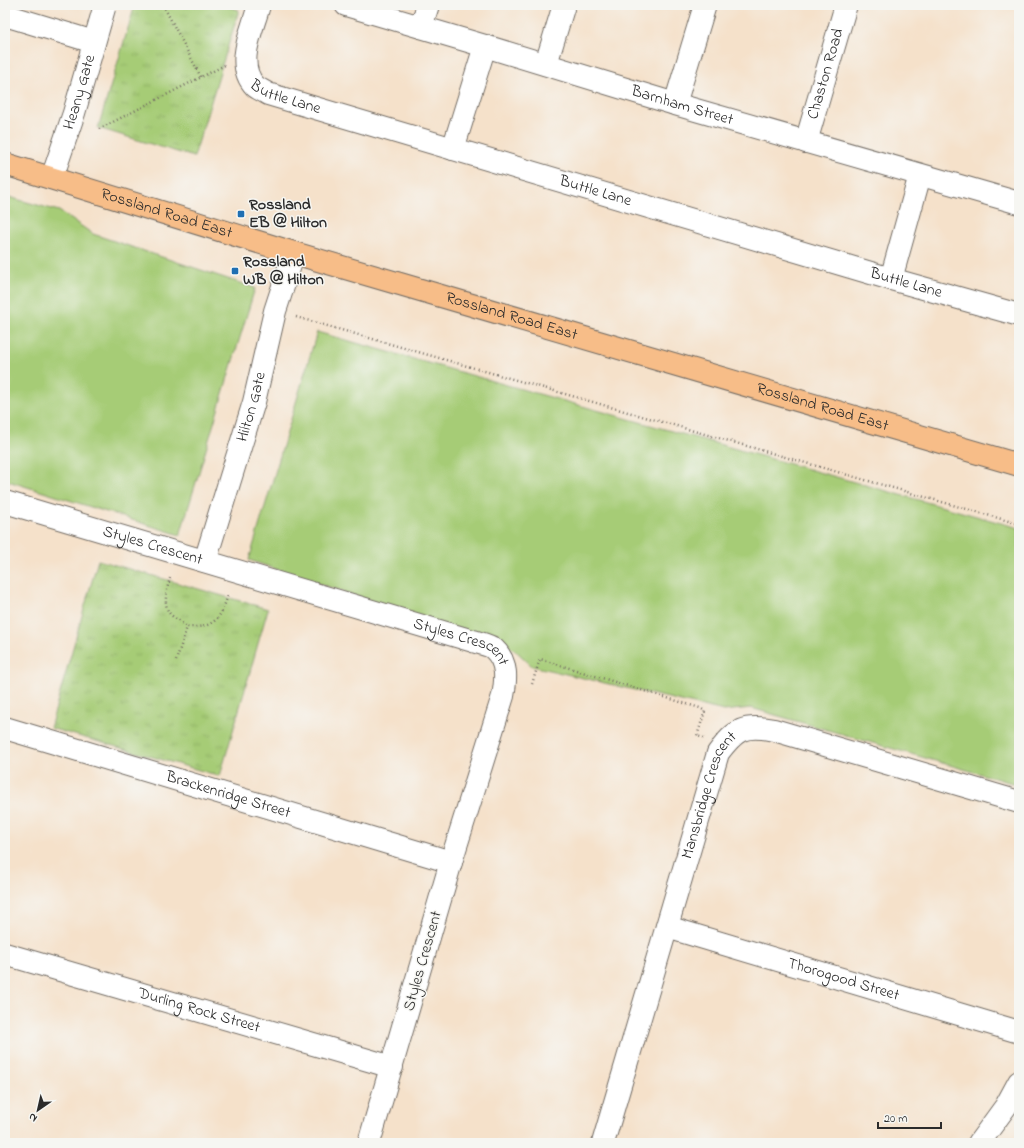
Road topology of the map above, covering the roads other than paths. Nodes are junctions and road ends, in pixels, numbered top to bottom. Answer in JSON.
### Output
{"nodes":[{"id":1,"x":105,"y":5,"type":"edge"},
{"id":2,"x":259,"y":5,"type":"edge"},
{"id":3,"x":346,"y":5,"type":"edge"},
{"id":4,"x":428,"y":5,"type":"edge"},
{"id":5,"x":564,"y":5,"type":"edge"},
{"id":6,"x":705,"y":5,"type":"edge"},
{"id":7,"x":846,"y":5,"type":"edge"},
{"id":8,"x":5,"y":15,"type":"edge"},
{"id":9,"x":421,"y":27,"type":"junction"},
{"id":10,"x":94,"y":42,"type":"junction"},
{"id":11,"x":485,"y":46,"type":"junction"},
{"id":12,"x":546,"y":64,"type":"junction"},
{"id":13,"x":675,"y":104,"type":"junction"},
{"id":14,"x":806,"y":142,"type":"junction"},
{"id":15,"x":453,"y":150,"type":"junction"},
{"id":16,"x":5,"y":164,"type":"edge"},
{"id":17,"x":920,"y":175,"type":"junction"},
{"id":18,"x":52,"y":178,"type":"junction"},
{"id":19,"x":1017,"y":197,"type":"edge"},
{"id":20,"x":294,"y":253,"type":"junction"},
{"id":21,"x":891,"y":279,"type":"junction"},
{"id":22,"x":1019,"y":315,"type":"edge"},
{"id":23,"x":1019,"y":465,"type":"edge"},
{"id":24,"x":5,"y":502,"type":"edge"},
{"id":25,"x":205,"y":561,"type":"junction"},
{"id":26,"x":5,"y":728,"type":"edge"},
{"id":27,"x":1019,"y":802,"type":"edge"},
{"id":28,"x":451,"y":862,"type":"junction"},
{"id":29,"x":667,"y":926,"type":"junction"},
{"id":30,"x":5,"y":954,"type":"edge"},
{"id":31,"x":1019,"y":1032,"type":"edge"},
{"id":32,"x":392,"y":1067,"type":"junction"},
{"id":33,"x":1019,"y":1082,"type":"edge"},
{"id":34,"x":369,"y":1143,"type":"edge"},
{"id":35,"x":603,"y":1143,"type":"edge"},
{"id":36,"x":979,"y":1143,"type":"edge"}],
"edges":[{"from":1,"to":10,"type":"street","name":"Heany Gate"},
{"from":2,"to":15,"type":"street","name":"Buttle Lane"},
{"from":3,"to":9,"type":"street","name":"Barnham Street"},
{"from":4,"to":9,"type":"street"},
{"from":5,"to":12,"type":"street"},
{"from":6,"to":13,"type":"street"},
{"from":7,"to":14,"type":"street","name":"Chaston Road"},
{"from":8,"to":10,"type":"street"},
{"from":9,"to":11,"type":"street","name":"Barnham Street"},
{"from":10,"to":18,"type":"street","name":"Heany Gate"},
{"from":11,"to":12,"type":"street","name":"Barnham Street"},
{"from":11,"to":15,"type":"street"},
{"from":12,"to":13,"type":"street","name":"Barnham Street"},
{"from":13,"to":14,"type":"street","name":"Barnham Street"},
{"from":14,"to":17,"type":"street","name":"Barnham Street"},
{"from":15,"to":21,"type":"street","name":"Buttle Lane"},
{"from":16,"to":18,"type":"main road","name":"Rossland Road East"},
{"from":17,"to":19,"type":"street","name":"Barnham Street"},
{"from":17,"to":21,"type":"street"},
{"from":18,"to":20,"type":"main road","name":"Rossland Road East"},
{"from":20,"to":23,"type":"main road","name":"Rossland Road East"},
{"from":20,"to":25,"type":"street","name":"Hilton Gate"},
{"from":21,"to":22,"type":"street","name":"Buttle Lane"},
{"from":24,"to":25,"type":"street","name":"Styles Crescent"},
{"from":25,"to":28,"type":"street","name":"Styles Crescent"},
{"from":26,"to":28,"type":"street","name":"Brackenridge Street"},
{"from":27,"to":29,"type":"street","name":"Mansbridge Crescent"},
{"from":28,"to":32,"type":"street","name":"Styles Crescent"},
{"from":29,"to":31,"type":"street","name":"Thorogood Street"},
{"from":29,"to":35,"type":"street","name":"Mansbridge Crescent"},
{"from":30,"to":32,"type":"street","name":"Durling Rock Street"},
{"from":32,"to":34,"type":"street","name":"Styles Crescent"},
{"from":33,"to":36,"type":"street"}]}
